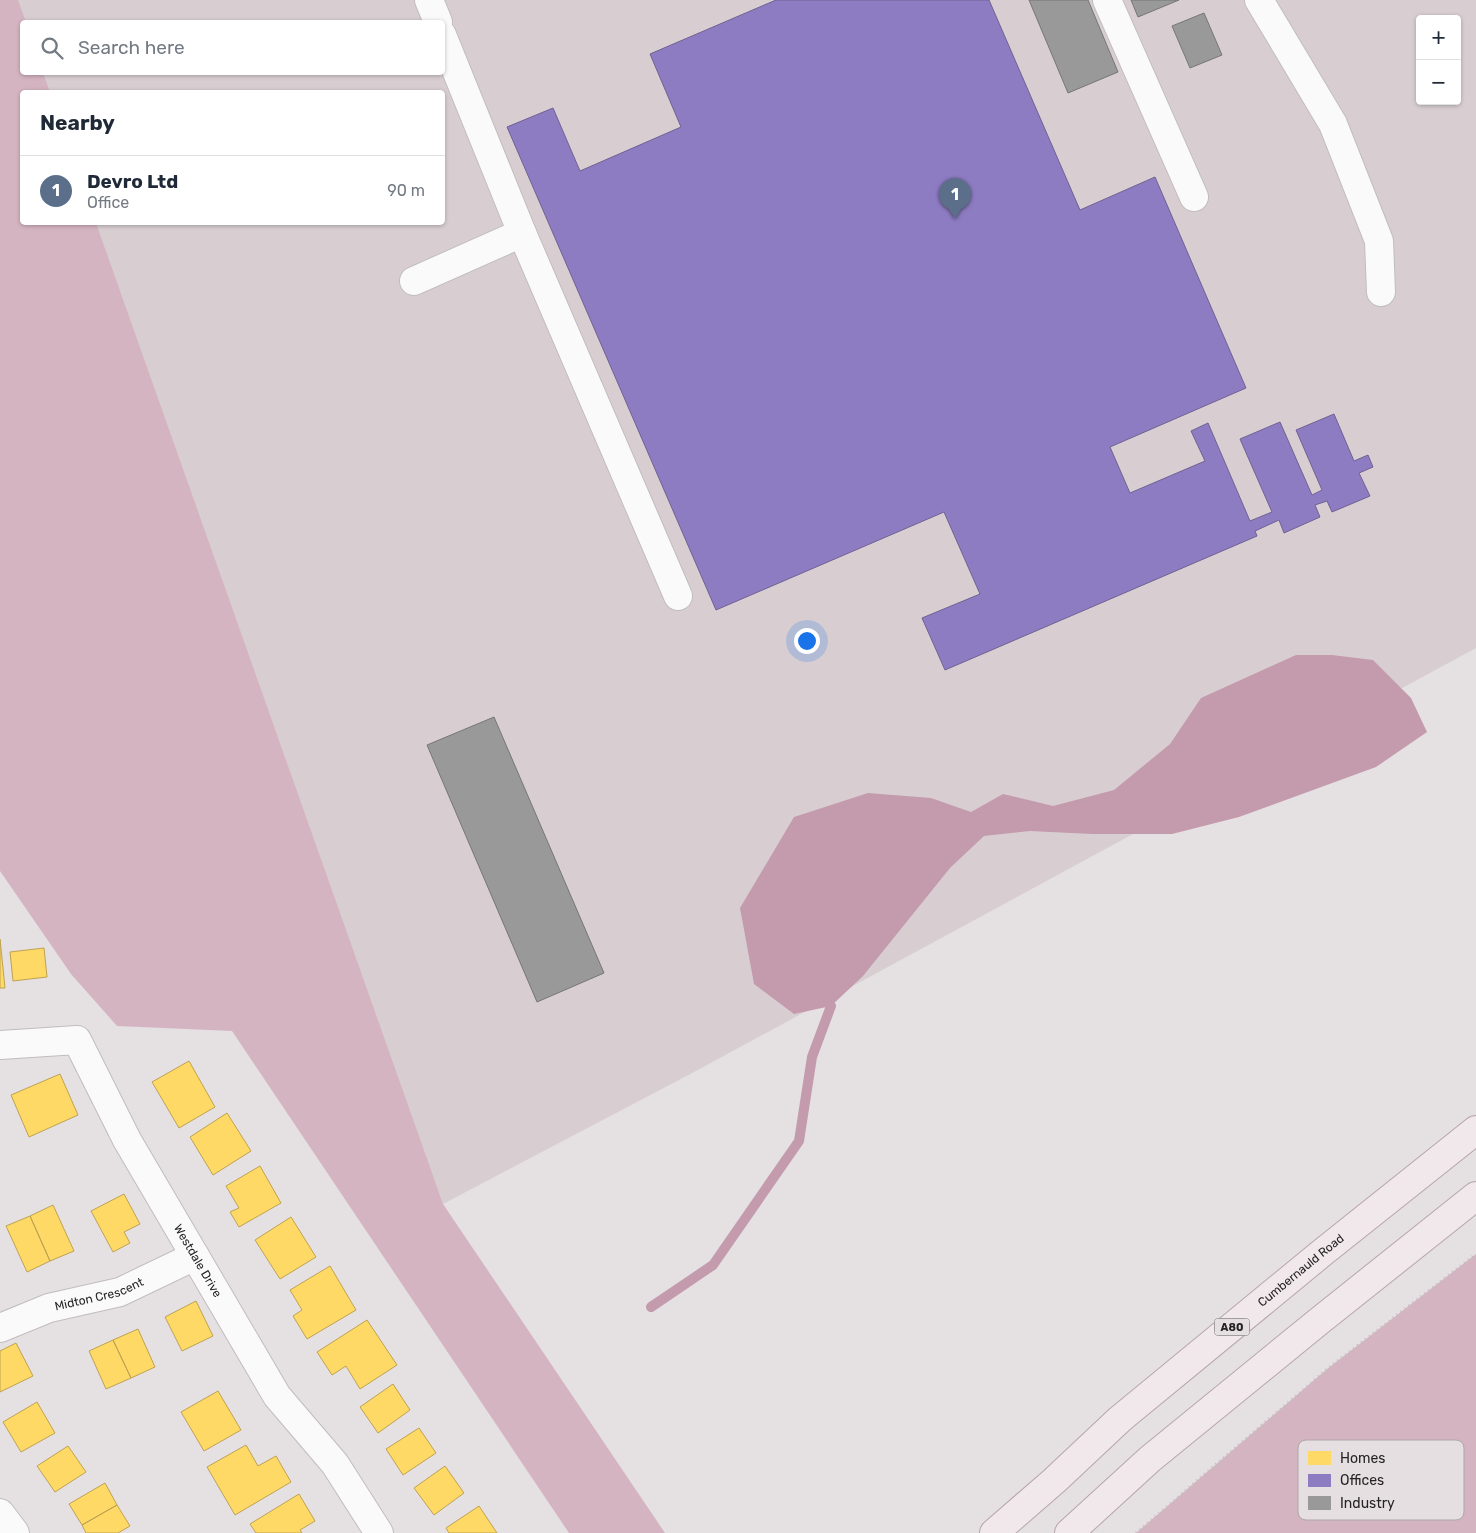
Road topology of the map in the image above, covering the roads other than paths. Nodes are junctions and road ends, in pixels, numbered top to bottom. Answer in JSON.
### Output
{"nodes":[{"id":1,"x":429,"y":0,"type":"edge"},
{"id":2,"x":1106,"y":0,"type":"edge"},
{"id":3,"x":1259,"y":0,"type":"edge"},
{"id":4,"x":437,"y":20,"type":"edge"},
{"id":5,"x":445,"y":42,"type":"edge"},
{"id":6,"x":1194,"y":197,"type":"dead end"},
{"id":7,"x":522,"y":233,"type":"junction"},
{"id":8,"x":414,"y":281,"type":"dead end"},
{"id":9,"x":1381,"y":292,"type":"dead end"},
{"id":10,"x":678,"y":596,"type":"dead end"},
{"id":11,"x":0,"y":1045,"type":"edge"},
{"id":12,"x":1476,"y":1130,"type":"edge"},
{"id":13,"x":1476,"y":1196,"type":"edge"},
{"id":14,"x":195,"y":1256,"type":"junction"},
{"id":15,"x":0,"y":1328,"type":"edge"},
{"id":16,"x":0,"y":1513,"type":"edge"},
{"id":17,"x":14,"y":1533,"type":"edge"},
{"id":18,"x":379,"y":1533,"type":"edge"},
{"id":19,"x":994,"y":1533,"type":"edge"},
{"id":20,"x":1069,"y":1533,"type":"edge"}],
"edges":[{"from":1,"to":4,"type":"street"},
{"from":2,"to":6,"type":"street"},
{"from":3,"to":9,"type":"street"},
{"from":5,"to":7,"type":"street"},
{"from":7,"to":8,"type":"street"},
{"from":7,"to":10,"type":"street"},
{"from":11,"to":14,"type":"street","name":"Westdale Drive"},
{"from":12,"to":19,"type":"main road","name":"Cumbernauld Road","number":"A80"},
{"from":13,"to":20,"type":"main road"},
{"from":14,"to":15,"type":"street","name":"Midton Crescent"},
{"from":14,"to":18,"type":"street","name":"Westdale Drive"},
{"from":16,"to":17,"type":"street"}]}
